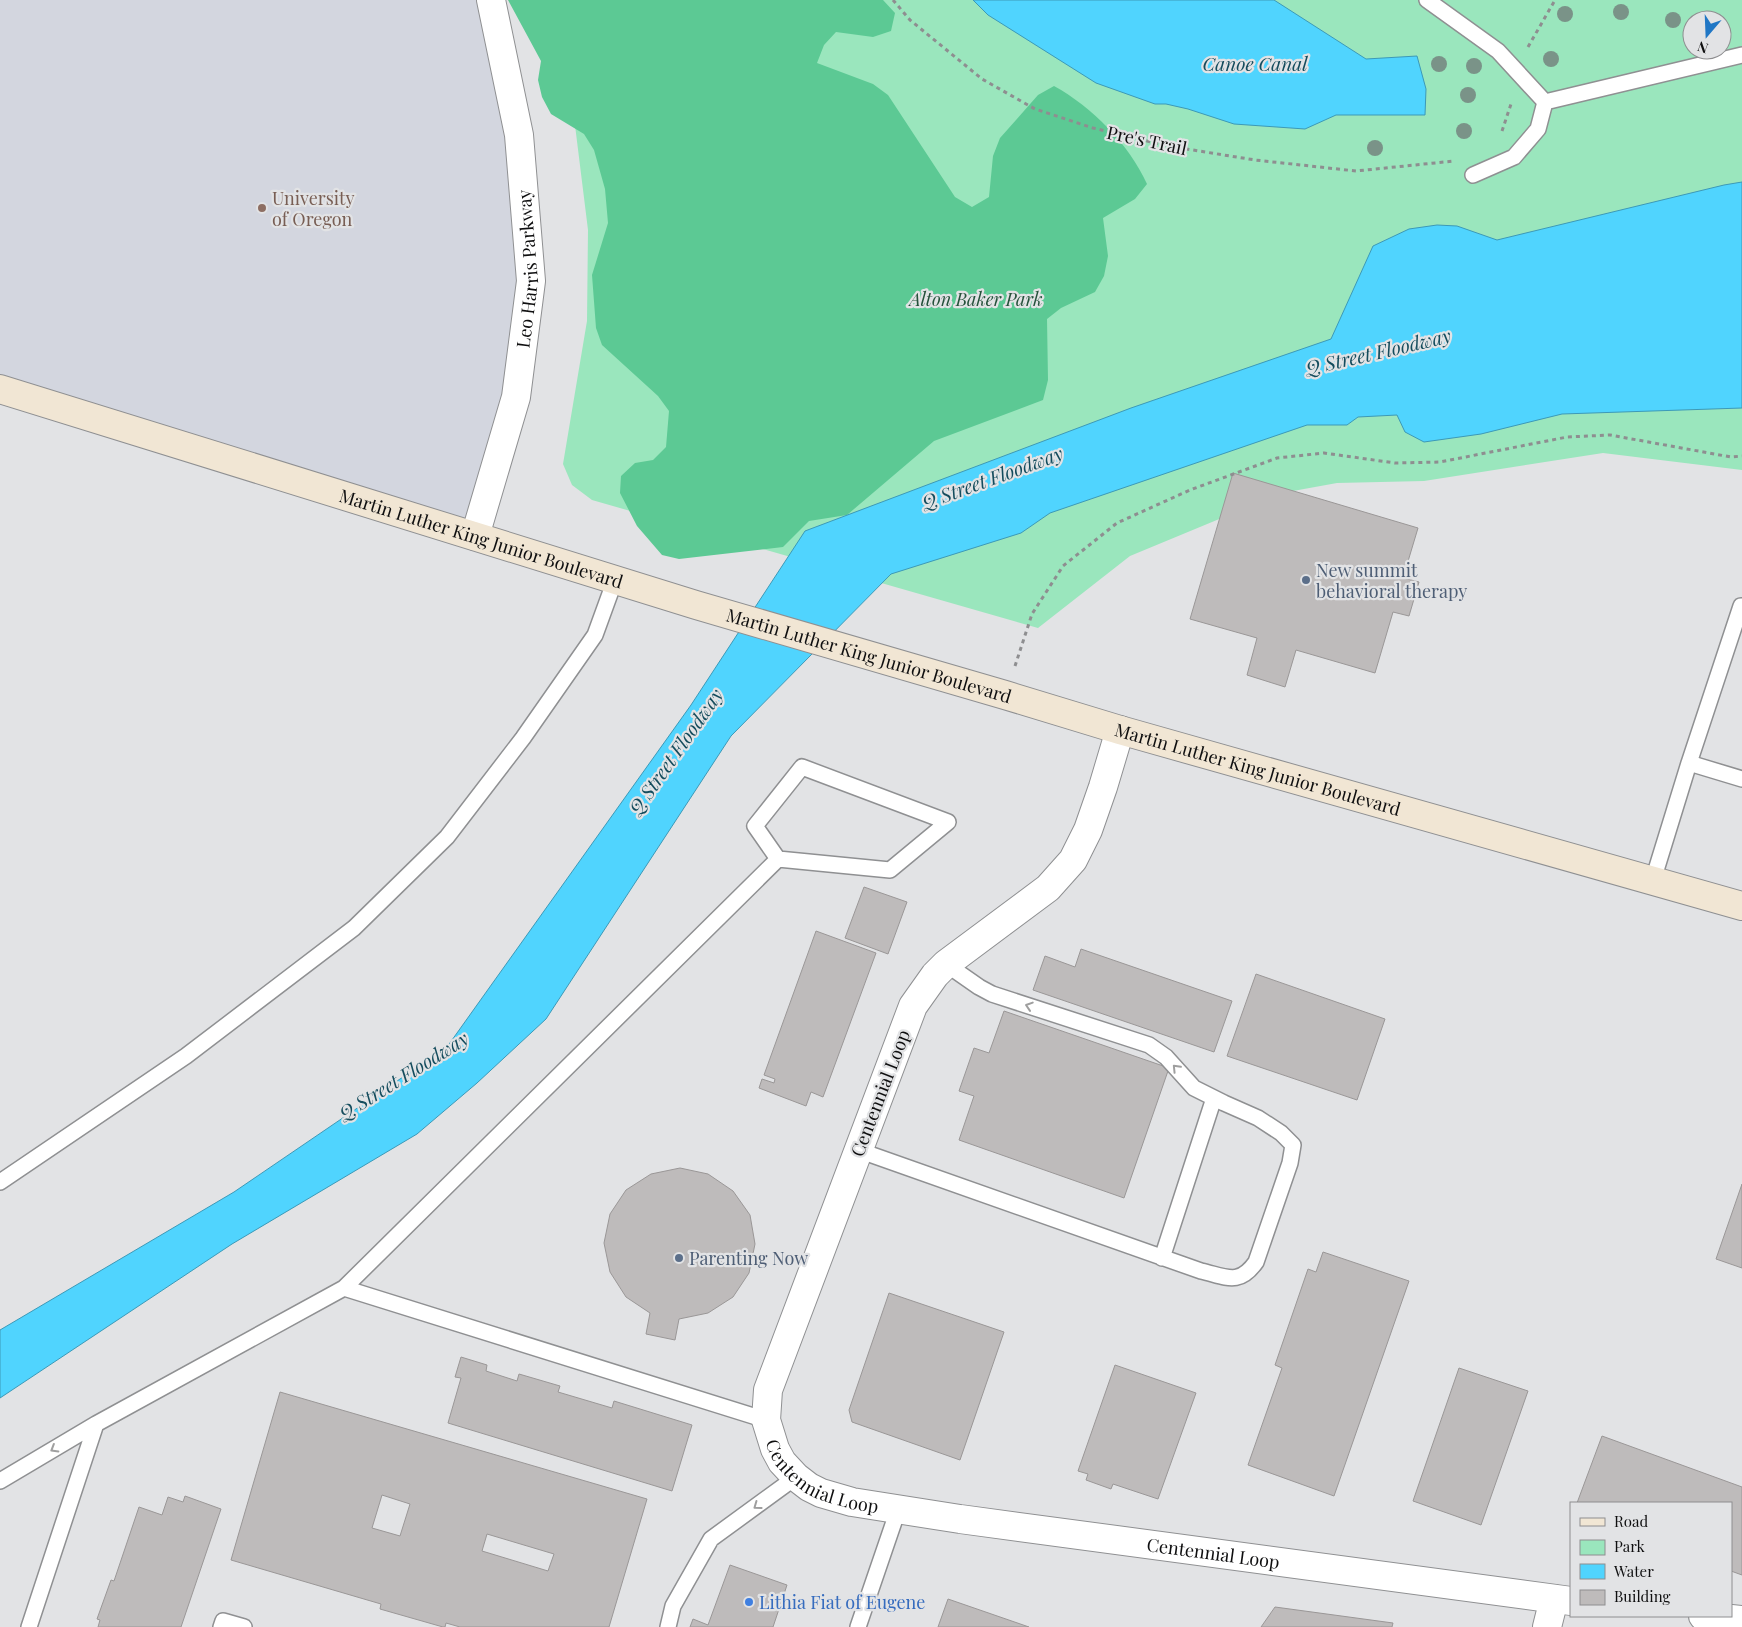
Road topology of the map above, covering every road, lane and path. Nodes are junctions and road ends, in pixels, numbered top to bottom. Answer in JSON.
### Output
{"nodes":[{"id":1,"x":491,"y":0,"type":"edge"},
{"id":2,"x":893,"y":0,"type":"edge"},
{"id":3,"x":1427,"y":0,"type":"edge"},
{"id":4,"x":1556,"y":0,"type":"edge"},
{"id":5,"x":1742,"y":55,"type":"edge"},
{"id":6,"x":1520,"y":74,"type":"junction"},
{"id":7,"x":1545,"y":102,"type":"junction"},
{"id":8,"x":1501,"y":134,"type":"dead end"},
{"id":9,"x":1460,"y":160,"type":"dead end"},
{"id":10,"x":1473,"y":174,"type":"dead end"},
{"id":11,"x":0,"y":389,"type":"edge"},
{"id":12,"x":1742,"y":456,"type":"edge"},
{"id":13,"x":475,"y":536,"type":"junction"},
{"id":14,"x":616,"y":580,"type":"junction"},
{"id":15,"x":1742,"y":606,"type":"edge"},
{"id":16,"x":1005,"y":695,"type":"junction"},
{"id":17,"x":1120,"y":730,"type":"junction"},
{"id":18,"x":1689,"y":763,"type":"junction"},
{"id":19,"x":1742,"y":779,"type":"edge"},
{"id":20,"x":778,"y":858,"type":"junction"},
{"id":21,"x":1653,"y":880,"type":"junction"},
{"id":22,"x":1742,"y":906,"type":"edge"},
{"id":23,"x":946,"y":964,"type":"junction"},
{"id":24,"x":1214,"y":1098,"type":"junction"},
{"id":25,"x":858,"y":1150,"type":"junction"},
{"id":26,"x":0,"y":1182,"type":"edge"},
{"id":27,"x":1162,"y":1258,"type":"junction"},
{"id":28,"x":344,"y":1288,"type":"junction"},
{"id":29,"x":766,"y":1420,"type":"junction"},
{"id":30,"x":96,"y":1424,"type":"junction"},
{"id":31,"x":796,"y":1477,"type":"junction"},
{"id":32,"x":0,"y":1481,"type":"edge"},
{"id":33,"x":898,"y":1510,"type":"junction"},
{"id":34,"x":1562,"y":1600,"type":"edge"},
{"id":35,"x":1713,"y":1617,"type":"edge"},
{"id":36,"x":1742,"y":1620,"type":"edge"},
{"id":37,"x":29,"y":1627,"type":"edge"},
{"id":38,"x":221,"y":1627,"type":"edge"},
{"id":39,"x":244,"y":1627,"type":"edge"},
{"id":40,"x":668,"y":1627,"type":"edge"},
{"id":41,"x":858,"y":1627,"type":"edge"},
{"id":42,"x":1547,"y":1627,"type":"edge"}],
"edges":[{"from":1,"to":13,"type":"street","name":"Leo Harris Parkway"},
{"from":2,"to":9,"type":"path","name":"Pre's Trail"},
{"from":3,"to":6,"type":"lane"},
{"from":4,"to":6,"type":"path"},
{"from":5,"to":7,"type":"lane"},
{"from":6,"to":7,"type":"lane"},
{"from":6,"to":8,"type":"path"},
{"from":7,"to":10,"type":"lane"},
{"from":11,"to":13,"type":"main road","name":"Martin Luther King Junior Boulevard"},
{"from":12,"to":16,"type":"path"},
{"from":13,"to":14,"type":"main road","name":"Martin Luther King Junior Boulevard"},
{"from":14,"to":16,"type":"main road","name":"Martin Luther King Junior Boulevard"},
{"from":14,"to":26,"type":"lane"},
{"from":15,"to":18,"type":"lane"},
{"from":16,"to":17,"type":"main road","name":"Martin Luther King Junior Boulevard"},
{"from":17,"to":21,"type":"main road","name":"Martin Luther King Junior Boulevard"},
{"from":17,"to":23,"type":"street","name":"Centennial Loop"},
{"from":18,"to":19,"type":"lane"},
{"from":18,"to":21,"type":"lane"},
{"from":20,"to":20,"type":"lane"},
{"from":20,"to":28,"type":"lane"},
{"from":21,"to":22,"type":"main road","name":"Martin Luther King Junior Boulevard"},
{"from":24,"to":23,"type":"lane","one_way":true},
{"from":23,"to":25,"type":"street","name":"Centennial Loop"},
{"from":24,"to":27,"type":"lane"},
{"from":24,"to":27,"type":"lane"},
{"from":25,"to":27,"type":"lane"},
{"from":25,"to":29,"type":"street","name":"Centennial Loop"},
{"from":28,"to":29,"type":"lane"},
{"from":28,"to":30,"type":"lane"},
{"from":29,"to":31,"type":"street","name":"Centennial Loop"},
{"from":30,"to":32,"type":"lane","one_way":true},
{"from":30,"to":37,"type":"lane"},
{"from":31,"to":33,"type":"street","name":"Centennial Loop"},
{"from":31,"to":40,"type":"lane","one_way":true},
{"from":33,"to":34,"type":"street","name":"Centennial Loop"},
{"from":33,"to":41,"type":"lane"},
{"from":34,"to":42,"type":"street"},
{"from":35,"to":36,"type":"street"},
{"from":38,"to":39,"type":"lane"}]}
